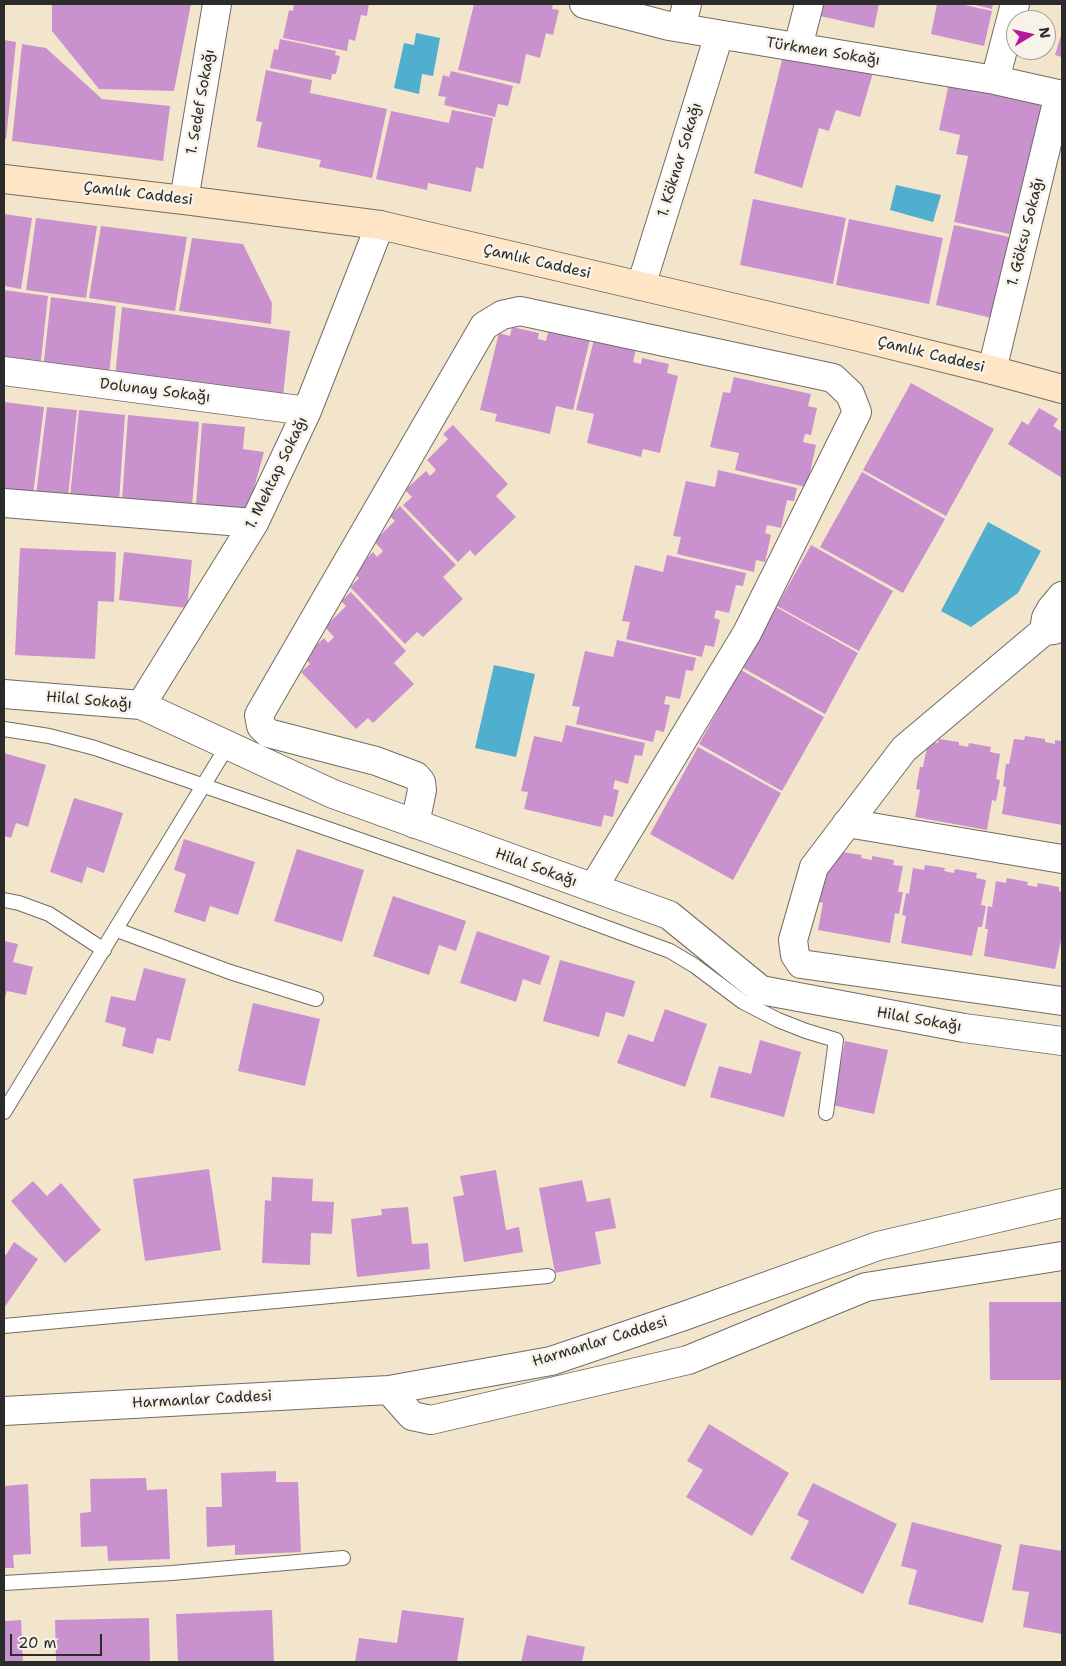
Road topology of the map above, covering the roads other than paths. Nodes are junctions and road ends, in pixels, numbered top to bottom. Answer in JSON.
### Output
{"nodes":[{"id":1,"x":217,"y":4,"type":"edge"},
{"id":2,"x":584,"y":4,"type":"edge"},
{"id":3,"x":809,"y":4,"type":"edge"},
{"id":4,"x":1015,"y":4,"type":"edge"},
{"id":5,"x":684,"y":16,"type":"edge"},
{"id":6,"x":719,"y":34,"type":"junction"},
{"id":7,"x":798,"y":48,"type":"junction"},
{"id":8,"x":995,"y":80,"type":"junction"},
{"id":9,"x":1061,"y":95,"type":"edge"},
{"id":10,"x":4,"y":178,"type":"edge"},
{"id":11,"x":184,"y":200,"type":"junction"},
{"id":12,"x":380,"y":225,"type":"junction"},
{"id":13,"x":641,"y":286,"type":"junction"},
{"id":14,"x":992,"y":370,"type":"junction"},
{"id":15,"x":4,"y":371,"type":"edge"},
{"id":16,"x":1062,"y":390,"type":"edge"},
{"id":17,"x":307,"y":411,"type":"junction"},
{"id":18,"x":4,"y":503,"type":"edge"},
{"id":19,"x":254,"y":524,"type":"junction"},
{"id":20,"x":1062,"y":596,"type":"edge"},
{"id":21,"x":1053,"y":629,"type":"edge"},
{"id":22,"x":4,"y":694,"type":"edge"},
{"id":23,"x":141,"y":705,"type":"junction"},
{"id":24,"x":4,"y":729,"type":"edge"},
{"id":25,"x":228,"y":746,"type":"junction"},
{"id":26,"x":406,"y":771,"type":"junction"},
{"id":27,"x":203,"y":786,"type":"junction"},
{"id":28,"x":389,"y":814,"type":"junction"},
{"id":29,"x":847,"y":823,"type":"junction"},
{"id":30,"x":415,"y":824,"type":"junction"},
{"id":31,"x":1062,"y":859,"type":"edge"},
{"id":32,"x":593,"y":888,"type":"junction"},
{"id":33,"x":4,"y":900,"type":"edge"},
{"id":34,"x":117,"y":930,"type":"junction"},
{"id":35,"x":104,"y":950,"type":"junction"},
{"id":36,"x":316,"y":999,"type":"dead end"},
{"id":37,"x":1062,"y":1001,"type":"edge"},
{"id":38,"x":1062,"y":1041,"type":"edge"},
{"id":39,"x":4,"y":1112,"type":"edge"},
{"id":40,"x":826,"y":1113,"type":"dead end"},
{"id":41,"x":1062,"y":1203,"type":"edge"},
{"id":42,"x":1062,"y":1256,"type":"edge"},
{"id":43,"x":548,"y":1276,"type":"dead end"},
{"id":44,"x":4,"y":1326,"type":"edge"},
{"id":45,"x":389,"y":1390,"type":"junction"},
{"id":46,"x":4,"y":1412,"type":"edge"},
{"id":47,"x":343,"y":1558,"type":"dead end"},
{"id":48,"x":4,"y":1583,"type":"edge"}],
"edges":[{"from":1,"to":11,"type":"street","name":"1. Sedef Sokağı"},
{"from":2,"to":5,"type":"street","name":"Türkmen Sokağı"},
{"from":3,"to":7,"type":"street"},
{"from":4,"to":8,"type":"street"},
{"from":5,"to":6,"type":"street","name":"Türkmen Sokağı"},
{"from":6,"to":7,"type":"street","name":"Türkmen Sokağı"},
{"from":6,"to":13,"type":"street","name":"1. Köknar Sokağı"},
{"from":7,"to":8,"type":"street","name":"Türkmen Sokağı"},
{"from":8,"to":9,"type":"street","name":"Türkmen Sokağı"},
{"from":9,"to":14,"type":"street","name":"1. Göksu Sokağı"},
{"from":10,"to":11,"type":"main road","name":"Çamlık Caddesi"},
{"from":11,"to":12,"type":"main road","name":"Çamlık Caddesi"},
{"from":12,"to":13,"type":"main road","name":"Çamlık Caddesi"},
{"from":12,"to":17,"type":"street","name":"1. Mehtap Sokağı"},
{"from":13,"to":14,"type":"main road","name":"Çamlık Caddesi"},
{"from":14,"to":16,"type":"main road","name":"Çamlık Caddesi"},
{"from":15,"to":17,"type":"street","name":"Dolunay Sokağı"},
{"from":17,"to":19,"type":"street","name":"1. Mehtap Sokağı"},
{"from":18,"to":19,"type":"street"},
{"from":19,"to":23,"type":"street","name":"1. Mehtap Sokağı"},
{"from":20,"to":21,"type":"street"},
{"from":21,"to":29,"type":"street"},
{"from":22,"to":23,"type":"street","name":"Hilal Sokağı"},
{"from":23,"to":25,"type":"street","name":"Hilal Sokağı"},
{"from":24,"to":27,"type":"lane"},
{"from":25,"to":27,"type":"lane"},
{"from":25,"to":28,"type":"street","name":"Hilal Sokağı"},
{"from":26,"to":28,"type":"street"},
{"from":26,"to":30,"type":"street"},
{"from":26,"to":32,"type":"street"},
{"from":27,"to":34,"type":"lane"},
{"from":27,"to":40,"type":"lane"},
{"from":28,"to":30,"type":"street","name":"Hilal Sokağı"},
{"from":29,"to":31,"type":"street"},
{"from":29,"to":37,"type":"street"},
{"from":30,"to":32,"type":"street","name":"Hilal Sokağı"},
{"from":32,"to":38,"type":"street","name":"Hilal Sokağı"},
{"from":33,"to":35,"type":"lane"},
{"from":34,"to":35,"type":"lane"},
{"from":34,"to":36,"type":"lane"},
{"from":35,"to":39,"type":"lane"},
{"from":41,"to":45,"type":"street","name":"Harmanlar Caddesi"},
{"from":42,"to":45,"type":"street"},
{"from":43,"to":44,"type":"lane"},
{"from":45,"to":46,"type":"street","name":"Harmanlar Caddesi"},
{"from":47,"to":48,"type":"lane"}]}
